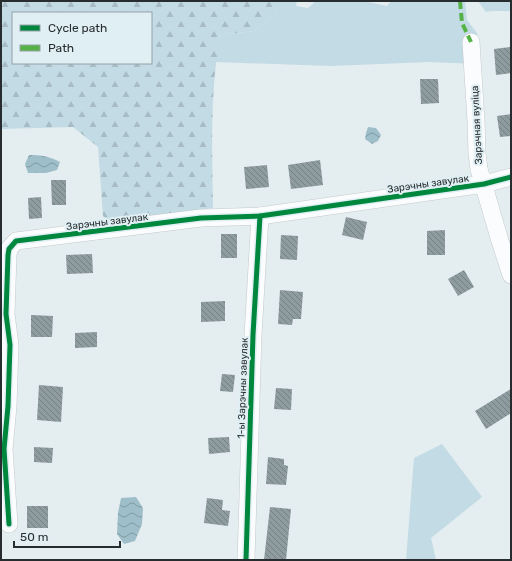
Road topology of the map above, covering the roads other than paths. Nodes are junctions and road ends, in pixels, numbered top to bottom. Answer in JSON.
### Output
{"nodes":[{"id":1,"x":471,"y":42,"type":"dead end"},
{"id":2,"x":511,"y":177,"type":"edge"},
{"id":3,"x":484,"y":184,"type":"junction"},
{"id":4,"x":260,"y":216,"type":"junction"},
{"id":5,"x":511,"y":275,"type":"edge"},
{"id":6,"x":10,"y":524,"type":"dead end"},
{"id":7,"x":246,"y":560,"type":"edge"}],
"edges":[{"from":1,"to":3,"type":"street","name":"Зарэчная вуліца"},
{"from":2,"to":3,"type":"street","name":"Зарэчны завулак"},
{"from":3,"to":4,"type":"street","name":"Зарэчны завулак"},
{"from":3,"to":5,"type":"street","name":"Зарэчная вуліца"},
{"from":4,"to":6,"type":"street","name":"Зарэчны завулак"},
{"from":4,"to":7,"type":"street","name":"1-ы Зарэчны завулак"}]}
